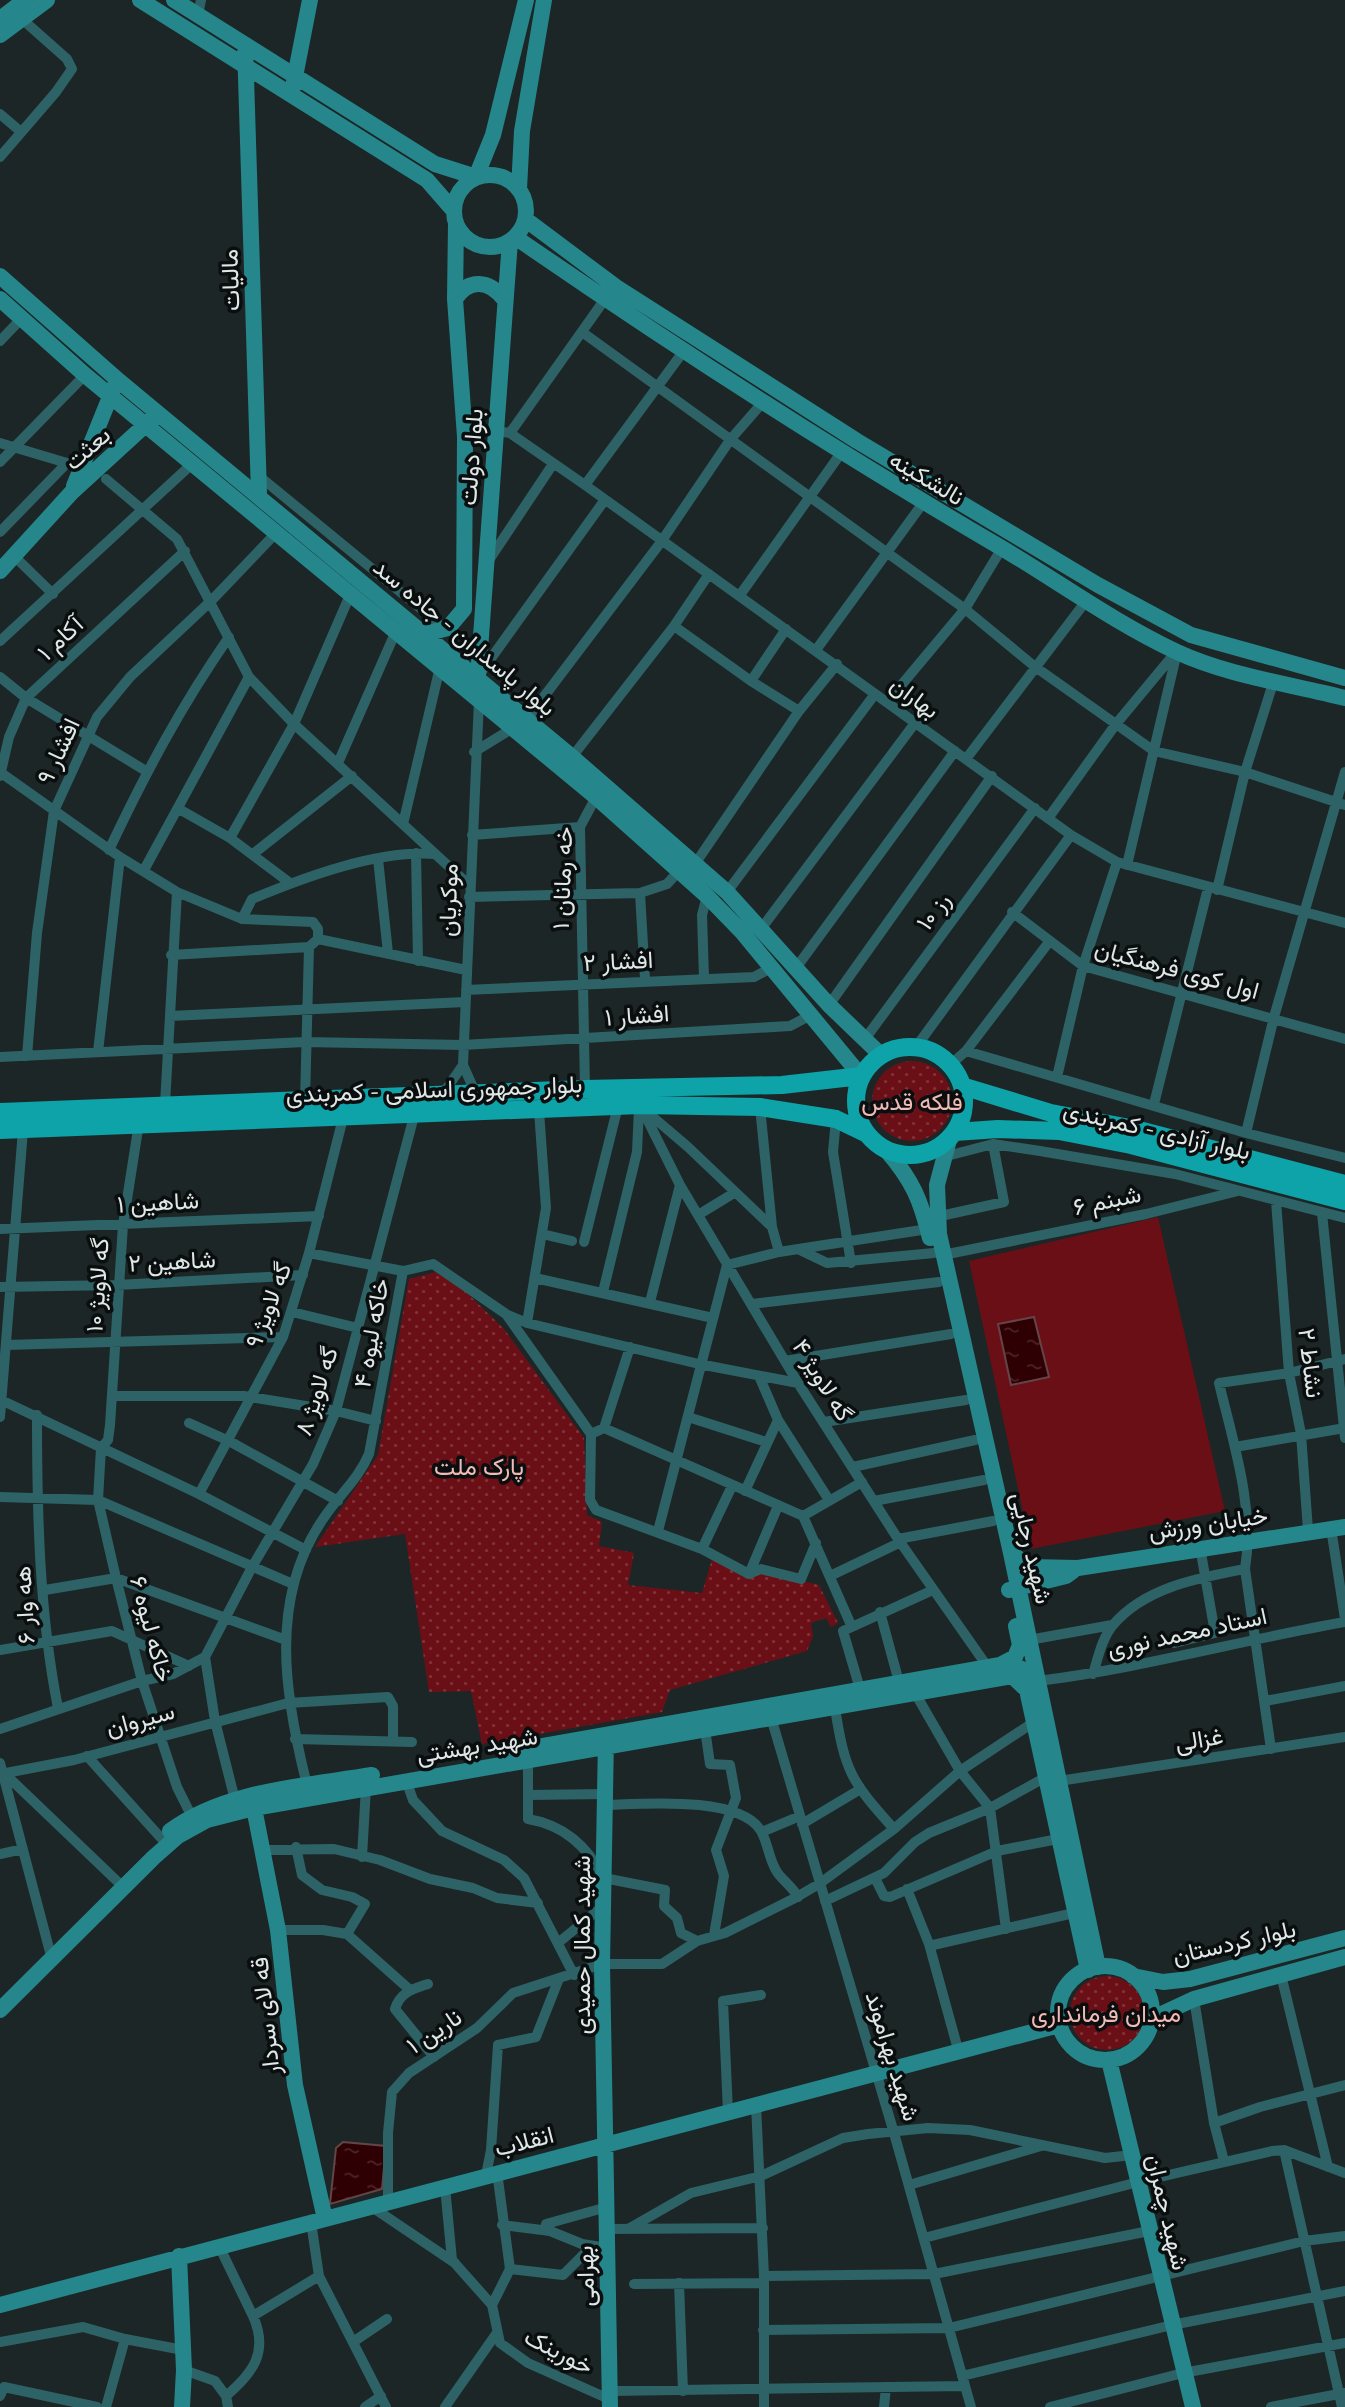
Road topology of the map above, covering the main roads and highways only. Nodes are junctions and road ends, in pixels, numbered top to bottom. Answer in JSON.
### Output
{"nodes":[{"id":1,"x":24,"y":0,"type":"edge"},
{"id":2,"x":47,"y":0,"type":"edge"},
{"id":3,"x":140,"y":0,"type":"edge"},
{"id":4,"x":174,"y":0,"type":"edge"},
{"id":5,"x":310,"y":0,"type":"edge"},
{"id":6,"x":526,"y":0,"type":"edge"},
{"id":7,"x":544,"y":0,"type":"edge"},
{"id":8,"x":199,"y":7,"type":"edge"},
{"id":9,"x":0,"y":19,"type":"edge"},
{"id":10,"x":0,"y":35,"type":"edge"},
{"id":11,"x":245,"y":45,"type":"junction"},
{"id":12,"x":247,"y":65,"type":"junction"},
{"id":13,"x":293,"y":85,"type":"junction"},
{"id":14,"x":476,"y":177,"type":"junction"},
{"id":15,"x":519,"y":189,"type":"junction"},
{"id":16,"x":455,"y":217,"type":"junction"},
{"id":17,"x":525,"y":219,"type":"junction"},
{"id":18,"x":512,"y":239,"type":"junction"},
{"id":19,"x":0,"y":276,"type":"edge"},
{"id":20,"x":0,"y":299,"type":"edge"},
{"id":21,"x":455,"y":299,"type":"junction"},
{"id":22,"x":504,"y":299,"type":"junction"},
{"id":23,"x":693,"y":336,"type":"junction"},
{"id":24,"x":683,"y":352,"type":"junction"},
{"id":25,"x":114,"y":387,"type":"junction"},
{"id":26,"x":159,"y":412,"type":"junction"},
{"id":27,"x":147,"y":424,"type":"junction"},
{"id":28,"x":500,"y":434,"type":"junction"},
{"id":29,"x":465,"y":437,"type":"junction"},
{"id":30,"x":934,"y":486,"type":"junction"},
{"id":31,"x":72,"y":492,"type":"junction"},
{"id":32,"x":259,"y":494,"type":"junction"},
{"id":33,"x":923,"y":503,"type":"junction"},
{"id":34,"x":0,"y":571,"type":"edge"},
{"id":35,"x":425,"y":634,"type":"junction"},
{"id":36,"x":1191,"y":635,"type":"junction"},
{"id":37,"x":1177,"y":652,"type":"junction"},
{"id":38,"x":478,"y":677,"type":"junction"},
{"id":39,"x":1345,"y":678,"type":"edge"},
{"id":40,"x":1345,"y":698,"type":"edge"},
{"id":41,"x":617,"y":808,"type":"junction"},
{"id":42,"x":881,"y":1055,"type":"junction"},
{"id":43,"x":862,"y":1076,"type":"junction"},
{"id":44,"x":962,"y":1086,"type":"junction"},
{"id":45,"x":0,"y":1112,"type":"edge"},
{"id":46,"x":1049,"y":1121,"type":"junction"},
{"id":47,"x":0,"y":1130,"type":"edge"},
{"id":48,"x":865,"y":1133,"type":"junction"},
{"id":49,"x":949,"y":1143,"type":"junction"},
{"id":50,"x":887,"y":1151,"type":"junction"},
{"id":51,"x":1345,"y":1184,"type":"edge"},
{"id":52,"x":1345,"y":1201,"type":"edge"},
{"id":53,"x":932,"y":1223,"type":"junction"},
{"id":54,"x":939,"y":1254,"type":"junction"},
{"id":55,"x":1338,"y":1528,"type":"edge"},
{"id":56,"x":1011,"y":1553,"type":"junction"},
{"id":57,"x":1077,"y":1568,"type":"junction"},
{"id":58,"x":1014,"y":1590,"type":"junction"},
{"id":59,"x":994,"y":1666,"type":"junction"},
{"id":60,"x":1035,"y":1687,"type":"junction"},
{"id":61,"x":770,"y":1712,"type":"junction"},
{"id":62,"x":606,"y":1741,"type":"junction"},
{"id":63,"x":1053,"y":1779,"type":"junction"},
{"id":64,"x":254,"y":1808,"type":"junction"},
{"id":65,"x":1345,"y":1938,"type":"edge"},
{"id":66,"x":1345,"y":1957,"type":"edge"},
{"id":67,"x":1093,"y":1968,"type":"junction"},
{"id":68,"x":1132,"y":1976,"type":"junction"},
{"id":69,"x":1190,"y":1979,"type":"junction"},
{"id":70,"x":1194,"y":1999,"type":"junction"},
{"id":71,"x":0,"y":2001,"type":"edge"},
{"id":72,"x":0,"y":2010,"type":"edge"},
{"id":73,"x":1151,"y":2019,"type":"junction"},
{"id":74,"x":1059,"y":2025,"type":"junction"},
{"id":75,"x":1110,"y":2060,"type":"junction"},
{"id":76,"x":607,"y":2144,"type":"junction"},
{"id":77,"x":318,"y":2220,"type":"junction"},
{"id":78,"x":179,"y":2256,"type":"junction"},
{"id":79,"x":0,"y":2305,"type":"edge"},
{"id":80,"x":1183,"y":2373,"type":"junction"},
{"id":81,"x":609,"y":2399,"type":"edge"},
{"id":82,"x":182,"y":2407,"type":"edge"},
{"id":83,"x":1186,"y":2407,"type":"edge"},
{"id":84,"x":1193,"y":2407,"type":"edge"}],
"edges":[{"from":1,"to":9,"type":"main road"},
{"from":2,"to":10,"type":"main road"},
{"from":3,"to":12,"type":"main road"},
{"from":4,"to":8,"type":"main road"},
{"from":5,"to":13,"type":"main road"},
{"from":6,"to":14,"type":"main road"},
{"from":7,"to":15,"type":"main road"},
{"from":8,"to":11,"type":"main road"},
{"from":11,"to":12,"type":"main road","name":"مالیات"},
{"from":11,"to":13,"type":"main road"},
{"from":12,"to":13,"type":"main road"},
{"from":12,"to":32,"type":"main road","name":"مالیات"},
{"from":13,"to":14,"type":"main road"},
{"from":13,"to":16,"type":"main road"},
{"from":14,"to":15,"type":"main road"},
{"from":14,"to":16,"type":"main road"},
{"from":15,"to":17,"type":"main road"},
{"from":16,"to":18,"type":"main road"},
{"from":16,"to":21,"type":"main road","name":"بلوار دولت"},
{"from":17,"to":18,"type":"main road"},
{"from":17,"to":23,"type":"main road","name":"نالشکینه"},
{"from":18,"to":22,"type":"main road","name":"بلوار دولت"},
{"from":18,"to":24,"type":"main road","name":"نالشکینه"},
{"from":19,"to":25,"type":"main road","name":"بلوار پاسداران - جاده سد"},
{"from":20,"to":25,"type":"main road","name":"بلوار پاسداران - جاده سد"},
{"from":21,"to":22,"type":"main road"},
{"from":21,"to":29,"type":"main road","name":"بلوار دولت"},
{"from":22,"to":28,"type":"main road","name":"بلوار دولت"},
{"from":23,"to":24,"type":"main road"},
{"from":23,"to":30,"type":"main road","name":"نالشکینه"},
{"from":24,"to":33,"type":"main road","name":"نالشکینه"},
{"from":25,"to":26,"type":"main road","name":"بلوار پاسداران - جاده سد"},
{"from":25,"to":27,"type":"main road","name":"بلوار پاسداران - جاده سد"},
{"from":25,"to":31,"type":"main road","name":"بعثت"},
{"from":26,"to":27,"type":"main road","name":"بعثت"},
{"from":26,"to":32,"type":"main road","name":"بلوار پاسداران - جاده سد"},
{"from":27,"to":31,"type":"main road","name":"بعثت"},
{"from":27,"to":41,"type":"main road","name":"بلوار پاسداران - جاده سد"},
{"from":28,"to":29,"type":"main road"},
{"from":28,"to":38,"type":"main road","name":"بلوار دولت"},
{"from":29,"to":35,"type":"main road","name":"بلوار دولت"},
{"from":30,"to":33,"type":"main road"},
{"from":30,"to":36,"type":"main road","name":"نالشکینه"},
{"from":31,"to":34,"type":"main road"},
{"from":32,"to":35,"type":"main road","name":"بلوار پاسداران - جاده سد"},
{"from":33,"to":37,"type":"main road","name":"نالشکینه"},
{"from":35,"to":38,"type":"main road","name":"بلوار پاسداران - جاده سد"},
{"from":36,"to":37,"type":"main road"},
{"from":36,"to":39,"type":"main road","name":"نالشکینه"},
{"from":37,"to":40,"type":"main road","name":"نالشکینه"},
{"from":38,"to":41,"type":"main road","name":"بلوار پاسداران - جاده سد"},
{"from":41,"to":42,"type":"main road","name":"بلوار پاسداران - جاده سد"},
{"from":41,"to":43,"type":"main road","name":"بلوار پاسداران - جاده سد"},
{"from":42,"to":43,"type":"main road"},
{"from":42,"to":44,"type":"main road"},
{"from":43,"to":45,"type":"main road","name":"بلوار جمهوری اسلامی - کمربندی"},
{"from":43,"to":48,"type":"main road"},
{"from":44,"to":46,"type":"main road","name":"بلوار آزادی - کمربندی"},
{"from":44,"to":49,"type":"main road"},
{"from":46,"to":49,"type":"main road","name":"بلوار آزادی - کمربندی"},
{"from":46,"to":51,"type":"main road","name":"بلوار آزادی - کمربندی"},
{"from":46,"to":52,"type":"main road","name":"بلوار آزادی - کمربندی"},
{"from":47,"to":48,"type":"main road","name":"بلوار جمهوری اسلامی - کمربندی"},
{"from":48,"to":50,"type":"main road"},
{"from":49,"to":50,"type":"main road"},
{"from":49,"to":53,"type":"main road","name":"شهید رجایی"},
{"from":50,"to":53,"type":"main road","name":"شهید رجایی"},
{"from":53,"to":54,"type":"main road","name":"شهید رجایی"},
{"from":54,"to":56,"type":"main road","name":"شهید رجایی"},
{"from":54,"to":58,"type":"main road","name":"شهید رجایی"},
{"from":55,"to":57,"type":"main road","name":"خیابان ورزش"},
{"from":56,"to":57,"type":"main road","name":"خیابان ورزش"},
{"from":56,"to":58,"type":"main road","name":"شهید رجایی"},
{"from":57,"to":58,"type":"main road","name":"خیابان ورزش"},
{"from":58,"to":59,"type":"main road","name":"شهید رجایی"},
{"from":58,"to":60,"type":"main road","name":"شهید رجایی"},
{"from":59,"to":60,"type":"main road"},
{"from":59,"to":61,"type":"main road","name":"شهید بهشتی"},
{"from":60,"to":61,"type":"main road","name":"شهید بهشتی"},
{"from":60,"to":63,"type":"main road","name":"شهید رجایی"},
{"from":60,"to":63,"type":"main road","name":"شهید رجایی"},
{"from":61,"to":62,"type":"main road","name":"شهید بهشتی"},
{"from":61,"to":62,"type":"main road","name":"شهید بهشتی"},
{"from":62,"to":64,"type":"main road","name":"شهید بهشتی"},
{"from":62,"to":71,"type":"main road","name":"شهید بهشتی"},
{"from":62,"to":76,"type":"main road","name":"شهید کمال حمیدی"},
{"from":63,"to":67,"type":"main road","name":"شهید رجایی"},
{"from":63,"to":67,"type":"main road","name":"شهید رجایی"},
{"from":64,"to":72,"type":"main road","name":"شهید بهشتی"},
{"from":64,"to":77,"type":"main road","name":"قه لای سردار"},
{"from":65,"to":69,"type":"main road","name":"بلوار کردستان"},
{"from":66,"to":70,"type":"main road","name":"بلوار کردستان"},
{"from":67,"to":68,"type":"main road"},
{"from":67,"to":74,"type":"main road"},
{"from":68,"to":69,"type":"main road","name":"بلوار کردستان"},
{"from":68,"to":73,"type":"main road"},
{"from":69,"to":70,"type":"main road"},
{"from":70,"to":73,"type":"main road","name":"بلوار کردستان"},
{"from":73,"to":75,"type":"main road"},
{"from":74,"to":75,"type":"main road"},
{"from":74,"to":76,"type":"main road","name":"انقلاب"},
{"from":75,"to":80,"type":"main road","name":"شهید چمران"},
{"from":76,"to":77,"type":"main road","name":"انقلاب"},
{"from":76,"to":81,"type":"main road","name":"بهرامی"},
{"from":77,"to":78,"type":"main road","name":"انقلاب"},
{"from":78,"to":79,"type":"main road","name":"انقلاب"},
{"from":78,"to":82,"type":"main road"},
{"from":80,"to":83,"type":"main road","name":"شهید چمران"},
{"from":80,"to":84,"type":"main road","name":"شهید چمران"}]}
